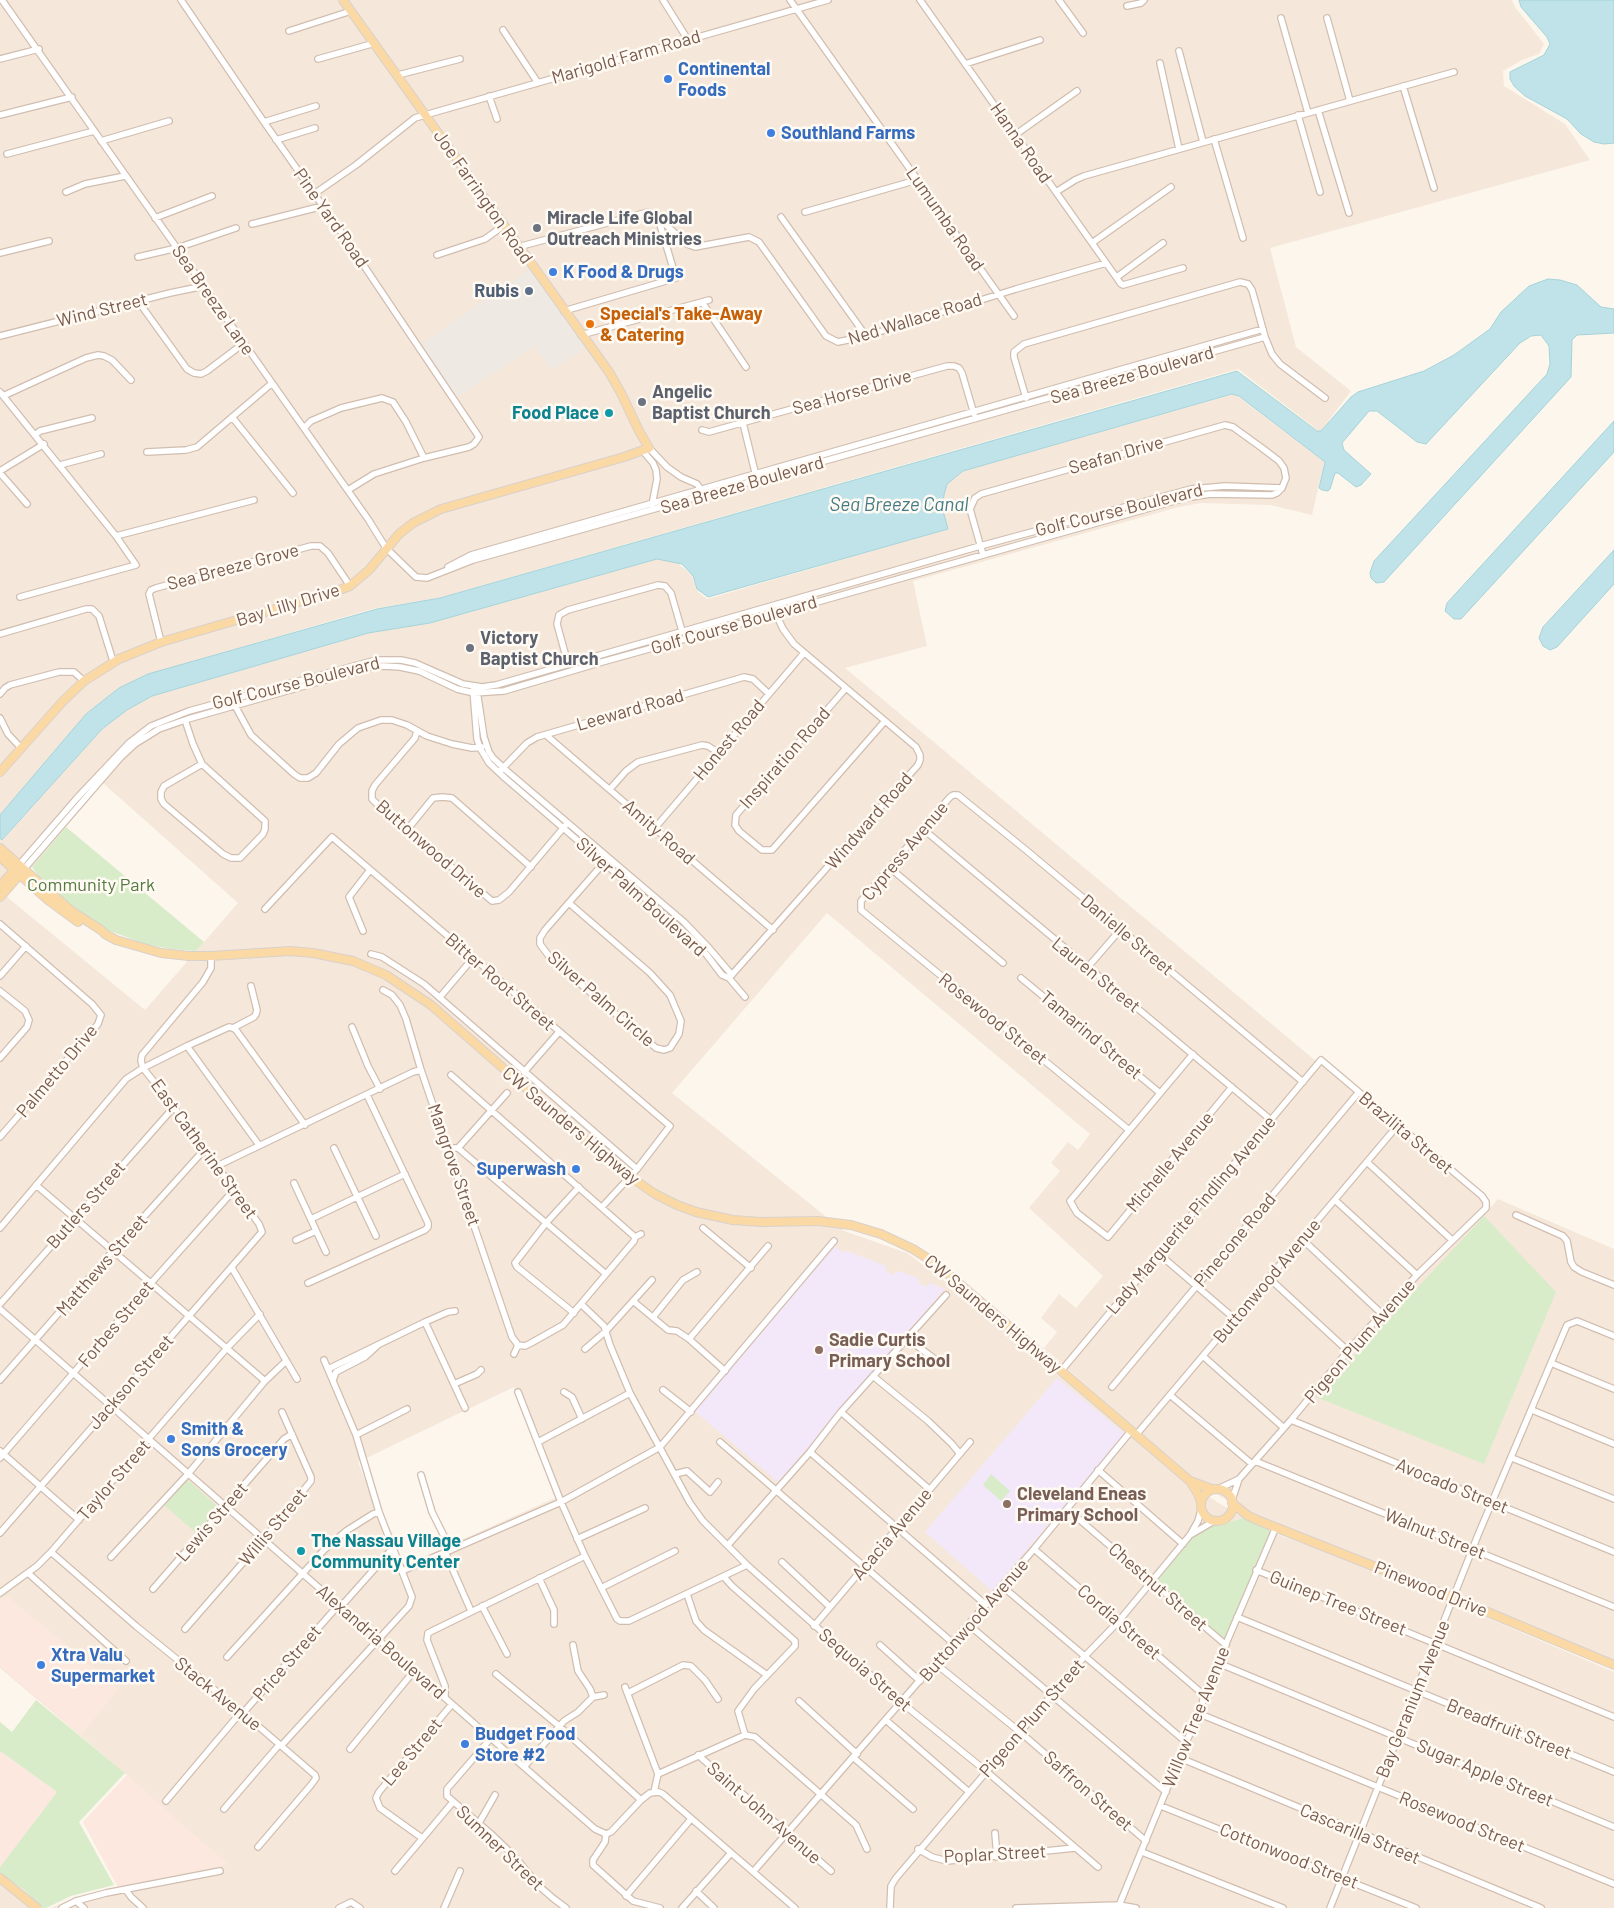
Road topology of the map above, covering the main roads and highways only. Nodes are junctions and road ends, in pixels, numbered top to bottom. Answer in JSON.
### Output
{"nodes":[{"id":1,"x":343,"y":0,"type":"edge"},
{"id":2,"x":646,"y":449,"type":"joint"},
{"id":3,"x":0,"y":772,"type":"edge"},
{"id":4,"x":0,"y":848,"type":"edge"},
{"id":5,"x":0,"y":857,"type":"edge"},
{"id":6,"x":19,"y":870,"type":"junction"},
{"id":7,"x":0,"y":886,"type":"edge"},
{"id":8,"x":0,"y":897,"type":"edge"},
{"id":9,"x":1190,"y":1481,"type":"junction"},
{"id":10,"x":1215,"y":1489,"type":"junction"},
{"id":11,"x":1232,"y":1501,"type":"junction"},
{"id":12,"x":1201,"y":1506,"type":"junction"},
{"id":13,"x":1246,"y":1515,"type":"junction"},
{"id":14,"x":1226,"y":1518,"type":"junction"},
{"id":15,"x":1614,"y":1665,"type":"edge"},
{"id":16,"x":0,"y":1878,"type":"edge"},
{"id":17,"x":37,"y":1908,"type":"edge"}],
"edges":[{"from":1,"to":2,"type":"main road","name":"Joe Farrington Road"},
{"from":2,"to":3,"type":"main road","name":"Bay Lilly Drive"},
{"from":4,"to":6,"type":"main road","name":"CW Saunders Highway"},
{"from":5,"to":6,"type":"main road","name":"CW Saunders Highway"},
{"from":6,"to":7,"type":"main road"},
{"from":6,"to":8,"type":"main road"},
{"from":6,"to":9,"type":"main road","name":"CW Saunders Highway"},
{"from":9,"to":10,"type":"main road","name":"CW Saunders Highway"},
{"from":9,"to":12,"type":"main road","name":"CW Saunders Highway"},
{"from":10,"to":11,"type":"main road"},
{"from":10,"to":12,"type":"main road"},
{"from":11,"to":13,"type":"main road","name":"Pinewood Drive"},
{"from":11,"to":14,"type":"main road"},
{"from":12,"to":14,"type":"main road"},
{"from":13,"to":14,"type":"main road"},
{"from":13,"to":15,"type":"main road","name":"Pinewood Drive"},
{"from":16,"to":17,"type":"main road"}]}
